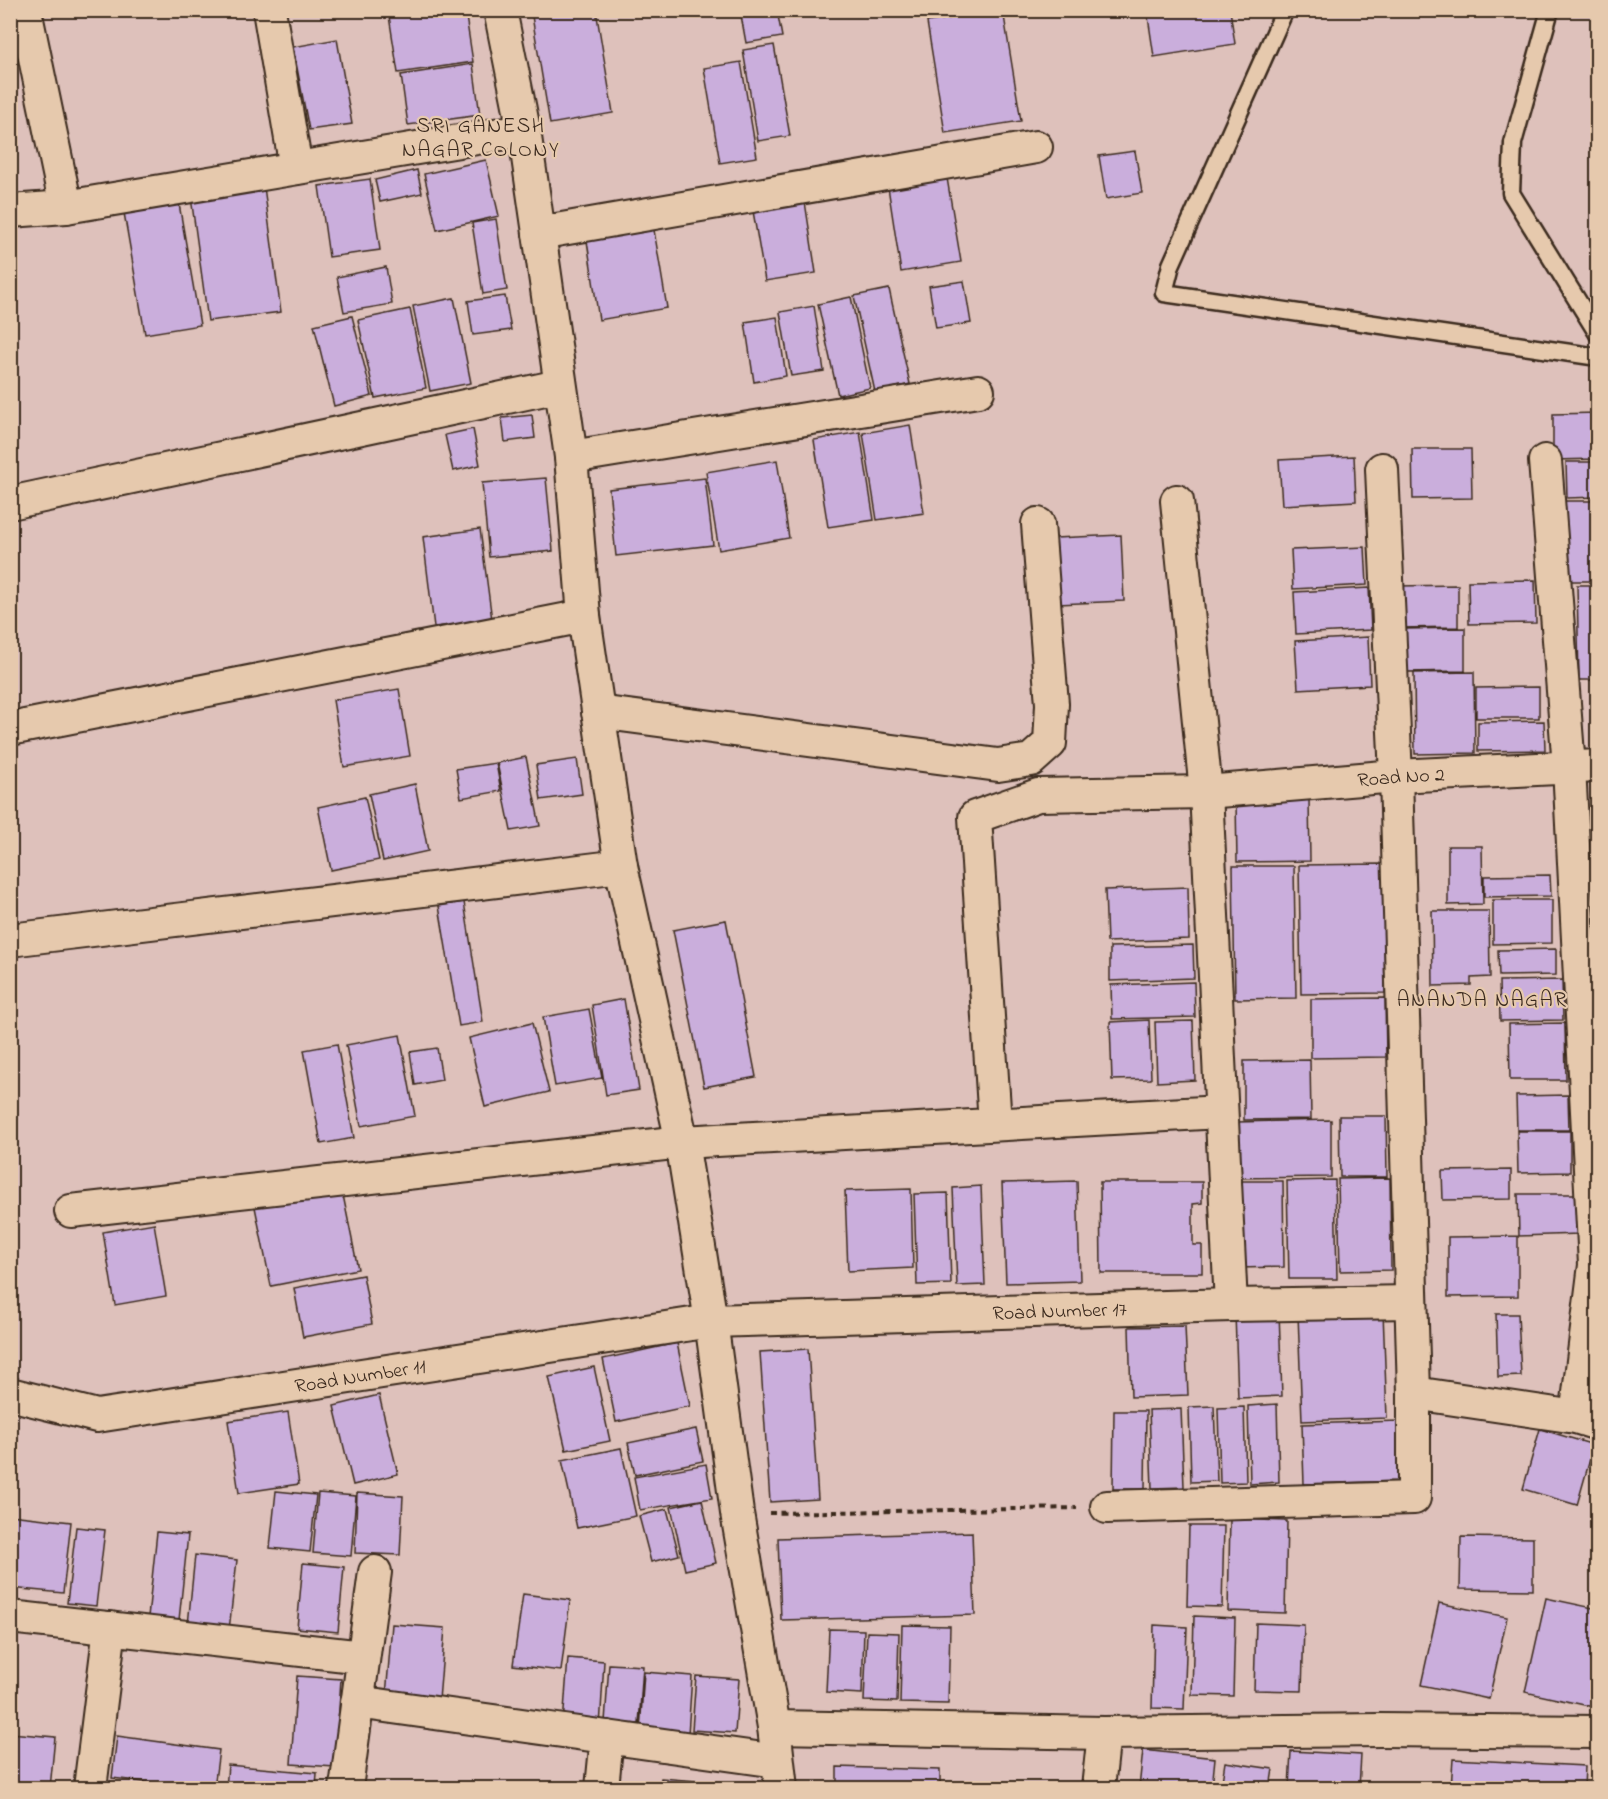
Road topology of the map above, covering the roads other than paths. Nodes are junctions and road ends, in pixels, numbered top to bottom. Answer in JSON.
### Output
{"nodes":[{"id":1,"x":25,"y":10,"type":"edge"},
{"id":2,"x":270,"y":10,"type":"edge"},
{"id":3,"x":500,"y":10,"type":"edge"},
{"id":4,"x":1285,"y":10,"type":"edge"},
{"id":5,"x":1550,"y":10,"type":"edge"},
{"id":6,"x":524,"y":130,"type":"junction"},
{"id":7,"x":1036,"y":147,"type":"dead end"},
{"id":8,"x":296,"y":168,"type":"junction"},
{"id":9,"x":66,"y":207,"type":"junction"},
{"id":10,"x":10,"y":211,"type":"edge"},
{"id":11,"x":539,"y":234,"type":"junction"},
{"id":12,"x":1598,"y":334,"type":"edge"},
{"id":13,"x":1598,"y":357,"type":"edge"},
{"id":14,"x":559,"y":386,"type":"junction"},
{"id":15,"x":978,"y":391,"type":"dead end"},
{"id":16,"x":571,"y":457,"type":"junction"},
{"id":17,"x":1545,"y":461,"type":"dead end"},
{"id":18,"x":1382,"y":469,"type":"dead end"},
{"id":19,"x":1178,"y":501,"type":"dead end"},
{"id":20,"x":10,"y":502,"type":"edge"},
{"id":21,"x":1038,"y":524,"type":"dead end"},
{"id":22,"x":584,"y":616,"type":"junction"},
{"id":23,"x":598,"y":712,"type":"junction"},
{"id":24,"x":10,"y":729,"type":"edge"},
{"id":25,"x":1583,"y":767,"type":"edge"},
{"id":26,"x":1396,"y":776,"type":"junction"},
{"id":27,"x":1206,"y":792,"type":"junction"},
{"id":28,"x":621,"y":866,"type":"junction"},
{"id":29,"x":10,"y":940,"type":"edge"},
{"id":30,"x":1221,"y":1112,"type":"junction"},
{"id":31,"x":995,"y":1124,"type":"junction"},
{"id":32,"x":682,"y":1142,"type":"junction"},
{"id":33,"x":71,"y":1211,"type":"dead end"},
{"id":34,"x":1410,"y":1302,"type":"junction"},
{"id":35,"x":1231,"y":1305,"type":"junction"},
{"id":36,"x":711,"y":1321,"type":"junction"},
{"id":37,"x":1414,"y":1393,"type":"junction"},
{"id":38,"x":10,"y":1394,"type":"edge"},
{"id":39,"x":1587,"y":1420,"type":"edge"},
{"id":40,"x":1107,"y":1507,"type":"road end"},
{"id":41,"x":375,"y":1572,"type":"dead end"},
{"id":42,"x":10,"y":1617,"type":"edge"},
{"id":43,"x":110,"y":1628,"type":"junction"},
{"id":44,"x":363,"y":1657,"type":"junction"},
{"id":45,"x":357,"y":1702,"type":"junction"},
{"id":46,"x":774,"y":1727,"type":"junction"},
{"id":47,"x":1598,"y":1732,"type":"edge"},
{"id":48,"x":1104,"y":1733,"type":"junction"},
{"id":49,"x":607,"y":1737,"type":"junction"},
{"id":50,"x":779,"y":1774,"type":"edge"},
{"id":51,"x":90,"y":1788,"type":"edge"},
{"id":52,"x":346,"y":1788,"type":"edge"},
{"id":53,"x":602,"y":1788,"type":"edge"},
{"id":54,"x":1098,"y":1788,"type":"edge"}],
"edges":[{"from":1,"to":9,"type":"street"},
{"from":2,"to":8,"type":"street"},
{"from":3,"to":6,"type":"street"},
{"from":4,"to":13,"type":"lane"},
{"from":5,"to":12,"type":"lane"},
{"from":6,"to":8,"type":"street"},
{"from":6,"to":11,"type":"street"},
{"from":7,"to":11,"type":"street"},
{"from":8,"to":9,"type":"street"},
{"from":9,"to":10,"type":"street"},
{"from":11,"to":14,"type":"street"},
{"from":14,"to":16,"type":"street"},
{"from":14,"to":20,"type":"street"},
{"from":15,"to":16,"type":"street"},
{"from":16,"to":22,"type":"street"},
{"from":17,"to":25,"type":"street"},
{"from":18,"to":26,"type":"street"},
{"from":19,"to":27,"type":"street"},
{"from":21,"to":23,"type":"street"},
{"from":22,"to":23,"type":"street"},
{"from":22,"to":24,"type":"street"},
{"from":23,"to":28,"type":"street"},
{"from":25,"to":26,"type":"street","name":"Road No 2"},
{"from":25,"to":39,"type":"street"},
{"from":26,"to":27,"type":"street","name":"Road No 2"},
{"from":26,"to":34,"type":"street"},
{"from":27,"to":30,"type":"street"},
{"from":27,"to":31,"type":"street","name":"Road No 2"},
{"from":28,"to":29,"type":"street"},
{"from":28,"to":32,"type":"street"},
{"from":30,"to":31,"type":"street"},
{"from":30,"to":35,"type":"street"},
{"from":31,"to":32,"type":"street"},
{"from":32,"to":33,"type":"street"},
{"from":32,"to":36,"type":"street"},
{"from":34,"to":35,"type":"street","name":"Road Number 17"},
{"from":34,"to":37,"type":"street"},
{"from":35,"to":36,"type":"street","name":"Road Number 17"},
{"from":36,"to":38,"type":"street","name":"Road Number 11"},
{"from":36,"to":46,"type":"street"},
{"from":37,"to":39,"type":"street"},
{"from":37,"to":40,"type":"street"},
{"from":41,"to":44,"type":"street"},
{"from":42,"to":43,"type":"street"},
{"from":43,"to":44,"type":"street"},
{"from":43,"to":51,"type":"street"},
{"from":44,"to":45,"type":"street"},
{"from":45,"to":49,"type":"street"},
{"from":45,"to":52,"type":"street"},
{"from":46,"to":48,"type":"street"},
{"from":46,"to":50,"type":"street"},
{"from":47,"to":48,"type":"street"},
{"from":48,"to":54,"type":"street"},
{"from":49,"to":50,"type":"street"},
{"from":49,"to":53,"type":"street"}]}
